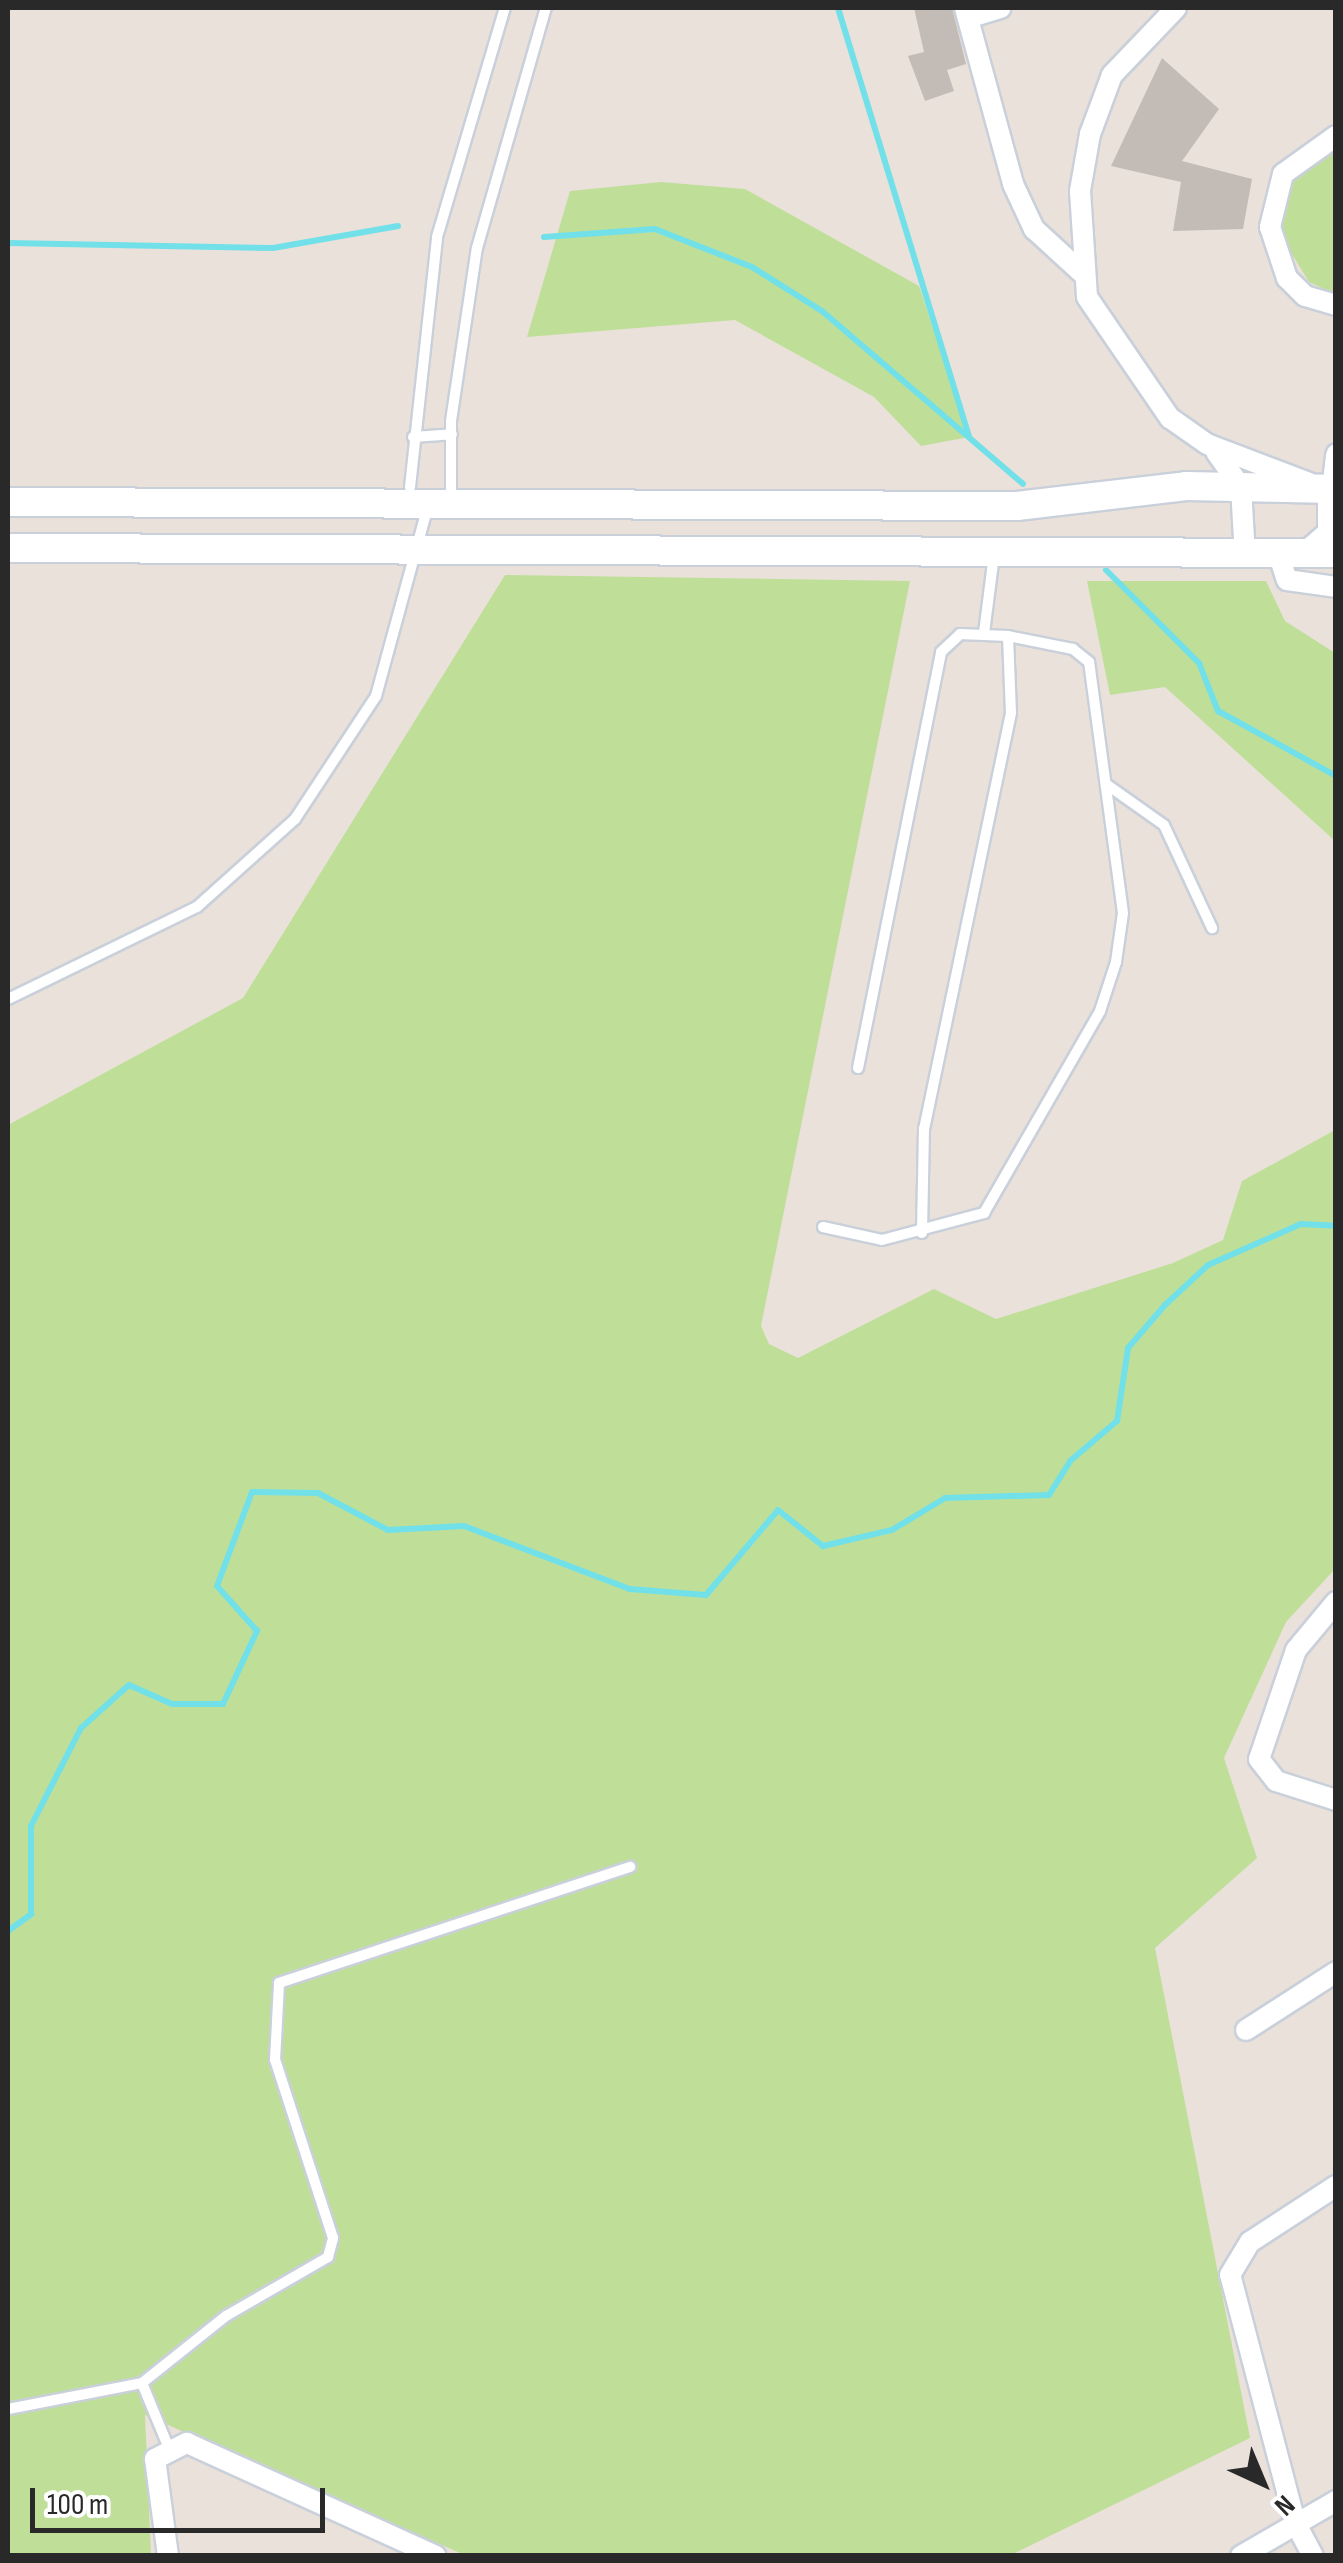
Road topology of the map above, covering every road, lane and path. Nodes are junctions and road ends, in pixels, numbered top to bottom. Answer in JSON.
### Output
{"nodes":[{"id":1,"x":504,"y":8,"type":"edge"},
{"id":2,"x":546,"y":8,"type":"edge"},
{"id":3,"x":1001,"y":8,"type":"edge"},
{"id":4,"x":1165,"y":10,"type":"edge"},
{"id":5,"x":966,"y":13,"type":"edge"},
{"id":6,"x":1336,"y":136,"type":"edge"},
{"id":7,"x":1082,"y":272,"type":"junction"},
{"id":8,"x":1336,"y":305,"type":"edge"},
{"id":9,"x":452,"y":434,"type":"junction"},
{"id":10,"x":413,"y":437,"type":"junction"},
{"id":11,"x":1207,"y":444,"type":"junction"},
{"id":12,"x":1336,"y":454,"type":"edge"},
{"id":13,"x":1241,"y":486,"type":"junction"},
{"id":14,"x":451,"y":489,"type":"dead end"},
{"id":15,"x":1329,"y":489,"type":"edge"},
{"id":16,"x":419,"y":496,"type":"junction"},
{"id":17,"x":8,"y":502,"type":"edge"},
{"id":18,"x":823,"y":506,"type":"junction"},
{"id":19,"x":8,"y":548,"type":"edge"},
{"id":20,"x":821,"y":551,"type":"junction"},
{"id":21,"x":422,"y":552,"type":"junction"},
{"id":22,"x":994,"y":552,"type":"junction"},
{"id":23,"x":1323,"y":553,"type":"edge"},
{"id":24,"x":1245,"y":556,"type":"junction"},
{"id":25,"x":1279,"y":556,"type":"junction"},
{"id":26,"x":1336,"y":587,"type":"edge"},
{"id":27,"x":984,"y":632,"type":"junction"},
{"id":28,"x":1008,"y":636,"type":"junction"},
{"id":29,"x":1106,"y":784,"type":"junction"},
{"id":30,"x":1212,"y":928,"type":"dead end"},
{"id":31,"x":8,"y":999,"type":"edge"},
{"id":32,"x":858,"y":1068,"type":"dead end"},
{"id":33,"x":823,"y":1227,"type":"dead end"},
{"id":34,"x":922,"y":1233,"type":"junction"},
{"id":35,"x":1336,"y":1602,"type":"edge"},
{"id":36,"x":1336,"y":1800,"type":"edge"},
{"id":37,"x":630,"y":1867,"type":"dead end"},
{"id":38,"x":1336,"y":1972,"type":"edge"},
{"id":39,"x":1246,"y":2030,"type":"dead end"},
{"id":40,"x":1336,"y":2186,"type":"edge"},
{"id":41,"x":142,"y":2383,"type":"junction"},
{"id":42,"x":8,"y":2409,"type":"edge"},
{"id":43,"x":162,"y":2452,"type":"junction"},
{"id":44,"x":1336,"y":2502,"type":"edge"},
{"id":45,"x":1295,"y":2522,"type":"junction"},
{"id":46,"x":168,"y":2556,"type":"edge"},
{"id":47,"x":436,"y":2556,"type":"edge"},
{"id":48,"x":1240,"y":2556,"type":"edge"},
{"id":49,"x":1313,"y":2556,"type":"edge"}],
"edges":[{"from":1,"to":10,"type":"lane"},
{"from":2,"to":9,"type":"lane"},
{"from":3,"to":5,"type":"street"},
{"from":4,"to":7,"type":"street"},
{"from":5,"to":7,"type":"street"},
{"from":6,"to":8,"type":"street"},
{"from":7,"to":11,"type":"street"},
{"from":9,"to":10,"type":"lane"},
{"from":9,"to":14,"type":"lane"},
{"from":10,"to":16,"type":"lane"},
{"from":11,"to":13,"type":"street"},
{"from":11,"to":15,"type":"street"},
{"from":12,"to":15,"type":"street"},
{"from":13,"to":15,"type":"street"},
{"from":13,"to":18,"type":"street"},
{"from":13,"to":24,"type":"street"},
{"from":15,"to":23,"type":"street"},
{"from":16,"to":17,"type":"street"},
{"from":16,"to":18,"type":"street"},
{"from":16,"to":21,"type":"lane"},
{"from":18,"to":20,"type":"street"},
{"from":19,"to":21,"type":"street"},
{"from":20,"to":21,"type":"street"},
{"from":20,"to":22,"type":"street"},
{"from":21,"to":31,"type":"lane"},
{"from":22,"to":24,"type":"street"},
{"from":22,"to":27,"type":"lane"},
{"from":23,"to":25,"type":"street"},
{"from":24,"to":25,"type":"street"},
{"from":25,"to":26,"type":"street"},
{"from":27,"to":28,"type":"lane"},
{"from":27,"to":32,"type":"lane"},
{"from":28,"to":29,"type":"lane"},
{"from":28,"to":34,"type":"lane"},
{"from":29,"to":30,"type":"lane"},
{"from":29,"to":34,"type":"lane"},
{"from":33,"to":34,"type":"lane"},
{"from":35,"to":36,"type":"street"},
{"from":37,"to":41,"type":"lane"},
{"from":38,"to":39,"type":"street"},
{"from":40,"to":45,"type":"street"},
{"from":41,"to":42,"type":"lane"},
{"from":41,"to":43,"type":"lane"},
{"from":43,"to":46,"type":"street"},
{"from":43,"to":47,"type":"street"},
{"from":44,"to":45,"type":"street"},
{"from":45,"to":48,"type":"street"},
{"from":45,"to":49,"type":"street"}]}
